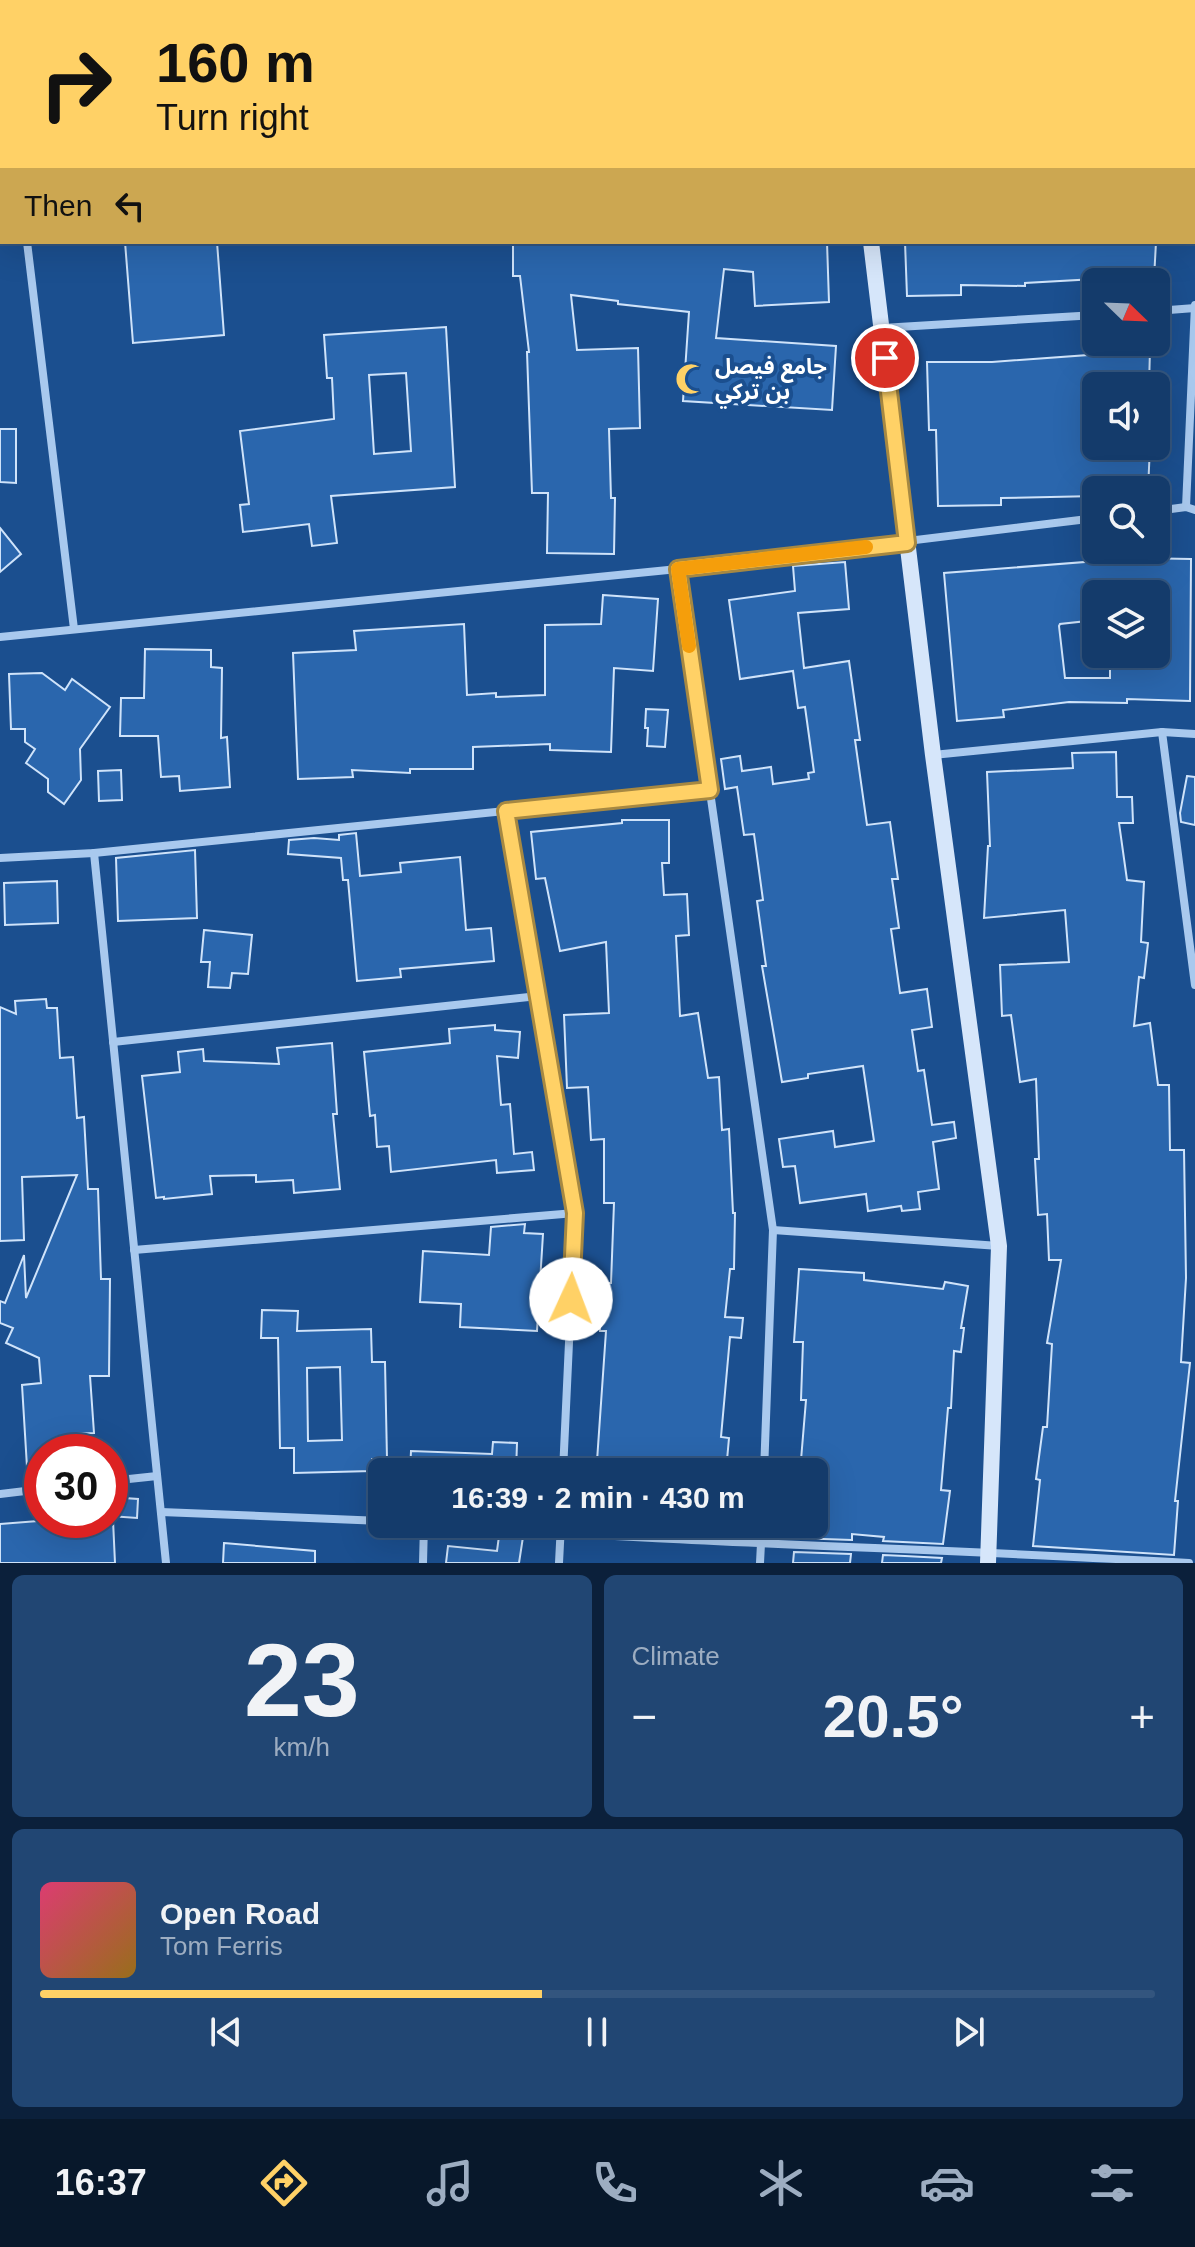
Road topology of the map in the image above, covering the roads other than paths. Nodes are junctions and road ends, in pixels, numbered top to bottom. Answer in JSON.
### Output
{"nodes":[{"id":1,"x":27,"y":244,"type":"edge"},
{"id":2,"x":871,"y":244,"type":"edge"},
{"id":3,"x":1195,"y":307,"type":"edge"},
{"id":4,"x":1170,"y":310,"type":"edge"},
{"id":5,"x":1082,"y":316,"type":"edge"},
{"id":6,"x":882,"y":328,"type":"junction"},
{"id":7,"x":1190,"y":508,"type":"edge"},
{"id":8,"x":1170,"y":510,"type":"edge"},
{"id":9,"x":1082,"y":520,"type":"edge"},
{"id":10,"x":907,"y":543,"type":"junction"},
{"id":11,"x":678,"y":569,"type":"junction"},
{"id":12,"x":74,"y":629,"type":"junction"},
{"id":13,"x":0,"y":637,"type":"edge"},
{"id":14,"x":1162,"y":732,"type":"junction"},
{"id":15,"x":1195,"y":734,"type":"edge"},
{"id":16,"x":933,"y":755,"type":"junction"},
{"id":17,"x":710,"y":790,"type":"junction"},
{"id":18,"x":506,"y":811,"type":"junction"},
{"id":19,"x":94,"y":853,"type":"junction"},
{"id":20,"x":0,"y":858,"type":"edge"},
{"id":21,"x":1192,"y":947,"type":"edge"},
{"id":22,"x":1195,"y":985,"type":"edge"},
{"id":23,"x":538,"y":996,"type":"junction"},
{"id":24,"x":113,"y":1042,"type":"junction"},
{"id":25,"x":575,"y":1213,"type":"junction"},
{"id":26,"x":773,"y":1230,"type":"junction"},
{"id":27,"x":999,"y":1246,"type":"junction"},
{"id":28,"x":134,"y":1250,"type":"junction"},
{"id":29,"x":564,"y":1458,"type":"edge"},
{"id":30,"x":765,"y":1458,"type":"edge"},
{"id":31,"x":157,"y":1476,"type":"junction"},
{"id":32,"x":128,"y":1479,"type":"edge"},
{"id":33,"x":24,"y":1491,"type":"edge"},
{"id":34,"x":0,"y":1494,"type":"edge"},
{"id":35,"x":161,"y":1512,"type":"junction"},
{"id":36,"x":368,"y":1520,"type":"edge"},
{"id":37,"x":424,"y":1538,"type":"edge"},
{"id":38,"x":561,"y":1538,"type":"edge"},
{"id":39,"x":641,"y":1538,"type":"edge"},
{"id":40,"x":761,"y":1538,"type":"edge"},
{"id":41,"x":761,"y":1544,"type":"junction"},
{"id":42,"x":988,"y":1557,"type":"edge"},
{"id":43,"x":166,"y":1563,"type":"edge"},
{"id":44,"x":423,"y":1563,"type":"edge"},
{"id":45,"x":559,"y":1563,"type":"edge"},
{"id":46,"x":760,"y":1563,"type":"edge"},
{"id":47,"x":1189,"y":1563,"type":"edge"}],
"edges":[{"from":1,"to":12,"type":"street"},
{"from":2,"to":6,"type":"street"},
{"from":3,"to":4,"type":"street"},
{"from":3,"to":7,"type":"street"},
{"from":5,"to":6,"type":"street"},
{"from":6,"to":10,"type":"street"},
{"from":7,"to":8,"type":"street"},
{"from":9,"to":10,"type":"street"},
{"from":10,"to":11,"type":"street"},
{"from":10,"to":16,"type":"street"},
{"from":11,"to":12,"type":"street"},
{"from":11,"to":17,"type":"street"},
{"from":12,"to":13,"type":"street"},
{"from":14,"to":15,"type":"street"},
{"from":14,"to":16,"type":"street"},
{"from":14,"to":21,"type":"street"},
{"from":16,"to":27,"type":"street"},
{"from":17,"to":18,"type":"street"},
{"from":17,"to":26,"type":"street"},
{"from":18,"to":19,"type":"street"},
{"from":18,"to":23,"type":"street"},
{"from":19,"to":20,"type":"street"},
{"from":19,"to":24,"type":"street"},
{"from":21,"to":22,"type":"street"},
{"from":23,"to":24,"type":"street"},
{"from":23,"to":25,"type":"street"},
{"from":24,"to":28,"type":"street"},
{"from":25,"to":28,"type":"street"},
{"from":25,"to":29,"type":"street"},
{"from":26,"to":27,"type":"street"},
{"from":26,"to":30,"type":"street"},
{"from":27,"to":42,"type":"street"},
{"from":28,"to":31,"type":"street"},
{"from":31,"to":32,"type":"street"},
{"from":31,"to":35,"type":"street"},
{"from":33,"to":34,"type":"street"},
{"from":35,"to":36,"type":"street"},
{"from":35,"to":43,"type":"street"},
{"from":37,"to":44,"type":"street"},
{"from":38,"to":45,"type":"street"},
{"from":39,"to":41,"type":"street"},
{"from":40,"to":41,"type":"street"},
{"from":41,"to":42,"type":"street"},
{"from":41,"to":46,"type":"street"},
{"from":42,"to":47,"type":"street"}]}
